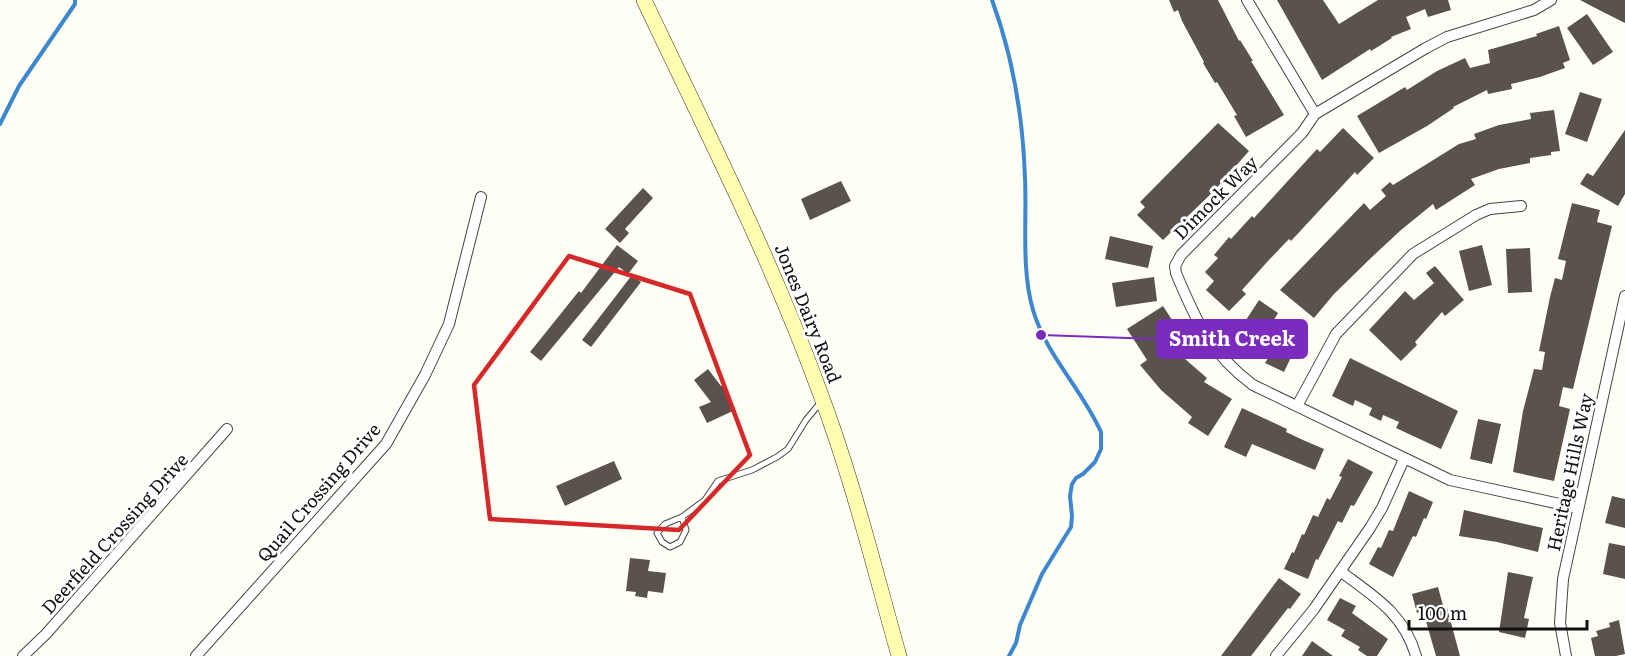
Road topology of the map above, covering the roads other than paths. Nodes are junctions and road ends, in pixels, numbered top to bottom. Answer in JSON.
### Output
{"nodes":[{"id":1,"x":644,"y":0,"type":"edge"},
{"id":2,"x":1247,"y":0,"type":"edge"},
{"id":3,"x":1551,"y":0,"type":"edge"},
{"id":4,"x":1315,"y":114,"type":"junction"},
{"id":5,"x":481,"y":197,"type":"dead end"},
{"id":6,"x":1521,"y":207,"type":"dead end"},
{"id":7,"x":1625,"y":296,"type":"edge"},
{"id":8,"x":823,"y":399,"type":"junction"},
{"id":9,"x":1297,"y":406,"type":"junction"},
{"id":10,"x":227,"y":429,"type":"dead end"},
{"id":11,"x":1404,"y":459,"type":"junction"},
{"id":12,"x":1578,"y":508,"type":"junction"},
{"id":13,"x":682,"y":517,"type":"junction"},
{"id":14,"x":1340,"y":571,"type":"junction"},
{"id":15,"x":23,"y":656,"type":"edge"},
{"id":16,"x":196,"y":656,"type":"edge"},
{"id":17,"x":899,"y":656,"type":"edge"},
{"id":18,"x":1276,"y":656,"type":"edge"},
{"id":19,"x":1416,"y":656,"type":"edge"},
{"id":20,"x":1566,"y":656,"type":"edge"}],
"edges":[{"from":1,"to":8,"type":"street","name":"Jones Dairy Road"},
{"from":2,"to":4,"type":"street"},
{"from":3,"to":4,"type":"street","name":"Dimock Way"},
{"from":4,"to":9,"type":"street","name":"Dimock Way"},
{"from":5,"to":16,"type":"street","name":"Quail Crossing Drive"},
{"from":6,"to":9,"type":"street"},
{"from":7,"to":12,"type":"street","name":"Heritage Hills Way"},
{"from":8,"to":13,"type":"lane"},
{"from":8,"to":17,"type":"street","name":"Jones Dairy Road"},
{"from":9,"to":11,"type":"street","name":"Dimock Way"},
{"from":10,"to":15,"type":"street","name":"Deerfield Crossing Drive"},
{"from":11,"to":12,"type":"street","name":"Dimock Way"},
{"from":11,"to":14,"type":"street"},
{"from":12,"to":20,"type":"street","name":"Heritage Hills Way"},
{"from":13,"to":13,"type":"lane"},
{"from":14,"to":18,"type":"street"},
{"from":14,"to":19,"type":"street"}]}
